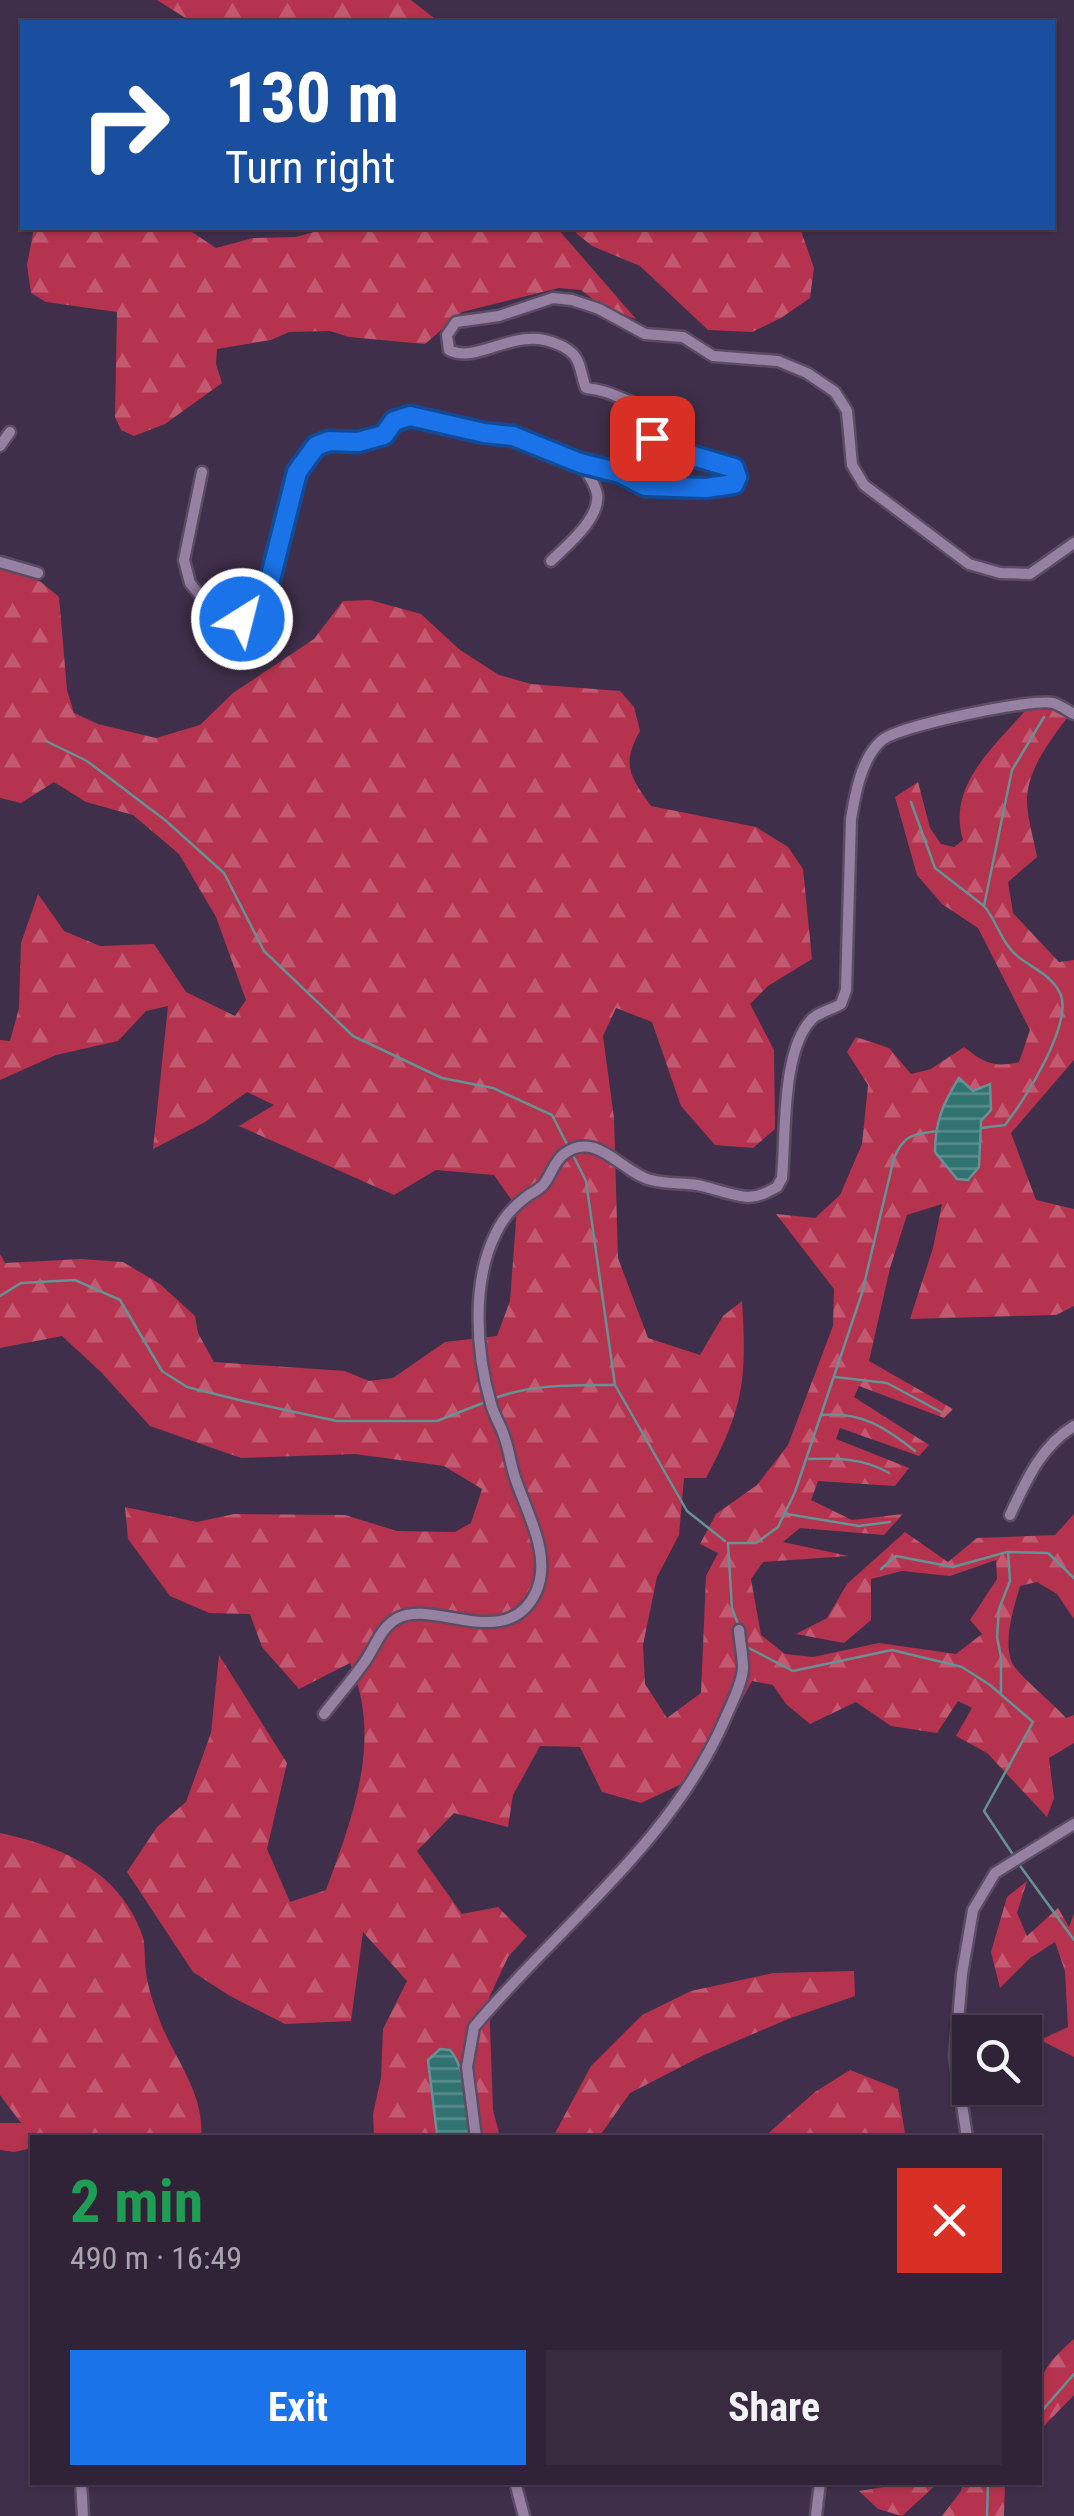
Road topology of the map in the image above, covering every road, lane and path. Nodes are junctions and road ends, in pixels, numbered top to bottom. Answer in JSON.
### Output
{"nodes":[{"id":1,"x":10,"y":432,"type":"dead end"},
{"id":2,"x":0,"y":446,"type":"edge"},
{"id":3,"x":582,"y":464,"type":"junction"},
{"id":4,"x":202,"y":472,"type":"dead end"},
{"id":5,"x":1074,"y":542,"type":"edge"},
{"id":6,"x":551,"y":561,"type":"dead end"},
{"id":7,"x":0,"y":562,"type":"edge"},
{"id":8,"x":38,"y":573,"type":"dead end"},
{"id":9,"x":1074,"y":714,"type":"edge"},
{"id":10,"x":1074,"y":1426,"type":"edge"},
{"id":11,"x":1010,"y":1515,"type":"dead end"},
{"id":12,"x":739,"y":1630,"type":"dead end"},
{"id":13,"x":324,"y":1714,"type":"dead end"},
{"id":14,"x":1074,"y":1824,"type":"edge"},
{"id":15,"x":476,"y":2135,"type":"edge"},
{"id":16,"x":967,"y":2135,"type":"edge"},
{"id":17,"x":81,"y":2485,"type":"edge"},
{"id":18,"x":516,"y":2485,"type":"edge"},
{"id":19,"x":820,"y":2485,"type":"edge"},
{"id":20,"x":83,"y":2516,"type":"edge"},
{"id":21,"x":524,"y":2516,"type":"edge"},
{"id":22,"x":816,"y":2516,"type":"edge"}],
"edges":[{"from":1,"to":2,"type":"street"},
{"from":3,"to":4,"type":"street"},
{"from":3,"to":5,"type":"street"},
{"from":3,"to":6,"type":"street"},
{"from":7,"to":8,"type":"street"},
{"from":9,"to":13,"type":"street"},
{"from":10,"to":11,"type":"street"},
{"from":12,"to":15,"type":"street"},
{"from":14,"to":16,"type":"street"},
{"from":17,"to":20,"type":"street"},
{"from":18,"to":21,"type":"street"},
{"from":19,"to":22,"type":"street"}]}
